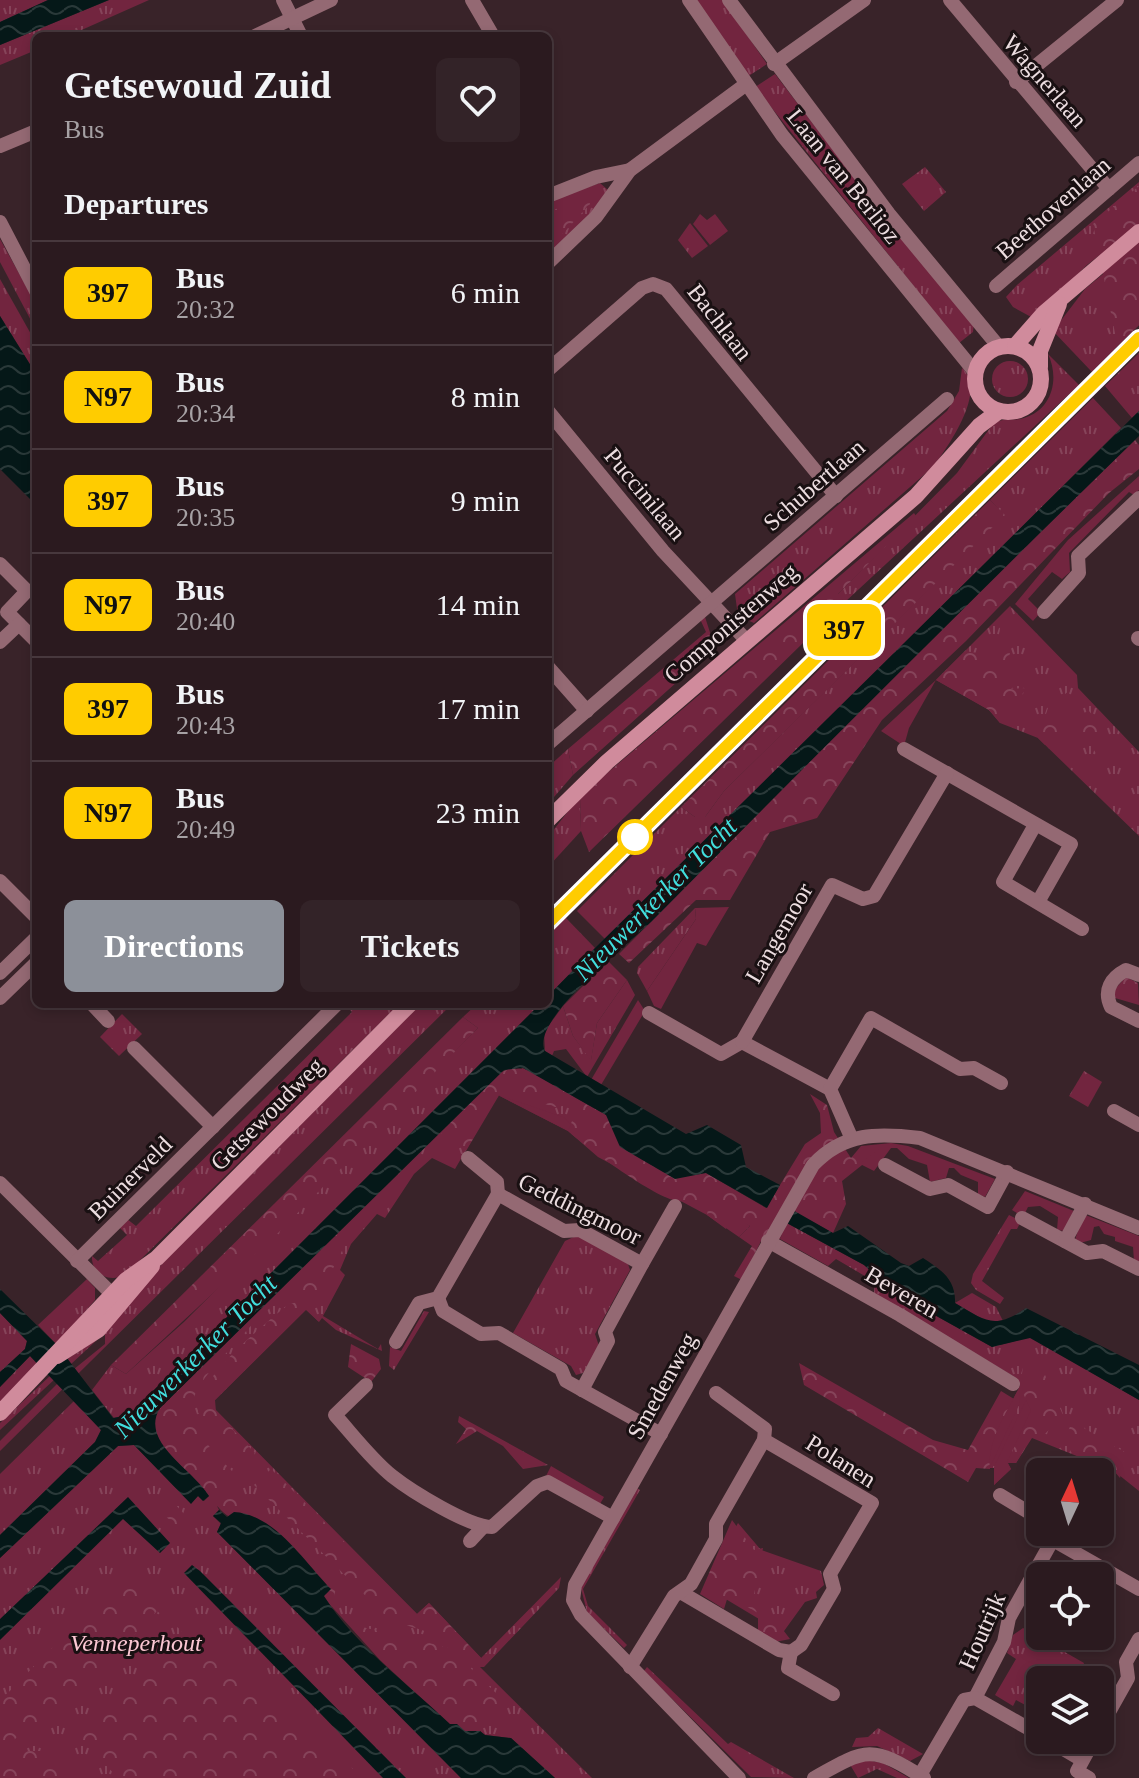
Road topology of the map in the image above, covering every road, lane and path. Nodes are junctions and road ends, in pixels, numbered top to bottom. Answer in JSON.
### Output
{"nodes":[{"id":1,"x":283,"y":0,"type":"edge"},
{"id":2,"x":331,"y":0,"type":"edge"},
{"id":3,"x":472,"y":0,"type":"edge"},
{"id":4,"x":689,"y":0,"type":"edge"},
{"id":5,"x":729,"y":0,"type":"edge"},
{"id":6,"x":864,"y":0,"type":"edge"},
{"id":7,"x":950,"y":0,"type":"edge"},
{"id":8,"x":1117,"y":0,"type":"edge"},
{"id":9,"x":292,"y":19,"type":"junction"},
{"id":10,"x":264,"y":32,"type":"edge"},
{"id":11,"x":299,"y":32,"type":"edge"},
{"id":12,"x":491,"y":32,"type":"edge"},
{"id":13,"x":774,"y":64,"type":"junction"},
{"id":14,"x":1016,"y":82,"type":"junction"},
{"id":15,"x":745,"y":85,"type":"junction"},
{"id":16,"x":32,"y":133,"type":"edge"},
{"id":17,"x":0,"y":146,"type":"edge"},
{"id":18,"x":1139,"y":163,"type":"edge"},
{"id":19,"x":630,"y":170,"type":"junction"},
{"id":20,"x":1109,"y":189,"type":"junction"},
{"id":21,"x":552,"y":194,"type":"edge"},
{"id":22,"x":0,"y":222,"type":"edge"},
{"id":23,"x":1139,"y":232,"type":"edge"},
{"id":24,"x":552,"y":259,"type":"edge"},
{"id":25,"x":32,"y":283,"type":"edge"},
{"id":26,"x":996,"y":286,"type":"dead end"},
{"id":27,"x":1059,"y":304,"type":"junction"},
{"id":28,"x":1007,"y":346,"type":"junction"},
{"id":29,"x":552,"y":367,"type":"edge"},
{"id":30,"x":1040,"y":367,"type":"junction"},
{"id":31,"x":975,"y":372,"type":"junction"},
{"id":32,"x":980,"y":398,"type":"junction"},
{"id":33,"x":947,"y":399,"type":"dead end"},
{"id":34,"x":999,"y":411,"type":"junction"},
{"id":35,"x":552,"y":416,"type":"edge"},
{"id":36,"x":947,"y":464,"type":"junction"},
{"id":37,"x":836,"y":496,"type":"junction"},
{"id":38,"x":1139,"y":498,"type":"edge"},
{"id":39,"x":0,"y":564,"type":"edge"},
{"id":40,"x":710,"y":604,"type":"junction"},
{"id":41,"x":1044,"y":612,"type":"dead end"},
{"id":42,"x":3,"y":615,"type":"edge"},
{"id":43,"x":19,"y":624,"type":"junction"},
{"id":44,"x":32,"y":637,"type":"edge"},
{"id":45,"x":747,"y":641,"type":"junction"},
{"id":46,"x":0,"y":642,"type":"edge"},
{"id":47,"x":552,"y":672,"type":"edge"},
{"id":48,"x":587,"y":711,"type":"junction"},
{"id":49,"x":552,"y":741,"type":"edge"},
{"id":50,"x":904,"y":749,"type":"dead end"},
{"id":51,"x":947,"y":773,"type":"junction"},
{"id":52,"x":552,"y":816,"type":"edge"},
{"id":53,"x":1035,"y":825,"type":"junction"},
{"id":54,"x":0,"y":881,"type":"edge"},
{"id":55,"x":1038,"y":902,"type":"junction"},
{"id":56,"x":32,"y":913,"type":"edge"},
{"id":57,"x":1082,"y":929,"type":"dead end"},
{"id":58,"x":32,"y":942,"type":"edge"},
{"id":59,"x":32,"y":967,"type":"edge"},
{"id":60,"x":0,"y":973,"type":"edge"},
{"id":61,"x":1139,"y":975,"type":"edge"},
{"id":62,"x":0,"y":998,"type":"edge"},
{"id":63,"x":96,"y":1008,"type":"edge"},
{"id":64,"x":333,"y":1008,"type":"edge"},
{"id":65,"x":406,"y":1008,"type":"edge"},
{"id":66,"x":649,"y":1013,"type":"dead end"},
{"id":67,"x":108,"y":1021,"type":"dead end"},
{"id":68,"x":1139,"y":1021,"type":"edge"},
{"id":69,"x":742,"y":1042,"type":"junction"},
{"id":70,"x":134,"y":1048,"type":"dead end"},
{"id":71,"x":1001,"y":1083,"type":"dead end"},
{"id":72,"x":830,"y":1089,"type":"junction"},
{"id":73,"x":1114,"y":1111,"type":"dead end"},
{"id":74,"x":1139,"y":1125,"type":"edge"},
{"id":75,"x":213,"y":1127,"type":"junction"},
{"id":76,"x":851,"y":1137,"type":"junction"},
{"id":77,"x":468,"y":1158,"type":"dead end"},
{"id":78,"x":885,"y":1165,"type":"dead end"},
{"id":79,"x":1007,"y":1172,"type":"junction"},
{"id":80,"x":0,"y":1183,"type":"edge"},
{"id":81,"x":498,"y":1194,"type":"junction"},
{"id":82,"x":1085,"y":1204,"type":"junction"},
{"id":83,"x":675,"y":1206,"type":"dead end"},
{"id":84,"x":1022,"y":1218,"type":"dead end"},
{"id":85,"x":1139,"y":1228,"type":"edge"},
{"id":86,"x":768,"y":1241,"type":"junction"},
{"id":87,"x":1065,"y":1241,"type":"junction"},
{"id":88,"x":77,"y":1261,"type":"junction"},
{"id":89,"x":642,"y":1264,"type":"junction"},
{"id":90,"x":1139,"y":1269,"type":"edge"},
{"id":91,"x":438,"y":1298,"type":"junction"},
{"id":92,"x":117,"y":1300,"type":"junction"},
{"id":93,"x":396,"y":1342,"type":"dead end"},
{"id":94,"x":1013,"y":1384,"type":"dead end"},
{"id":95,"x":366,"y":1385,"type":"dead end"},
{"id":96,"x":582,"y":1390,"type":"junction"},
{"id":97,"x":716,"y":1393,"type":"dead end"},
{"id":98,"x":0,"y":1413,"type":"edge"},
{"id":99,"x":661,"y":1434,"type":"junction"},
{"id":100,"x":764,"y":1440,"type":"junction"},
{"id":101,"x":1000,"y":1495,"type":"dead end"},
{"id":102,"x":1026,"y":1511,"type":"edge"},
{"id":103,"x":613,"y":1518,"type":"junction"},
{"id":104,"x":483,"y":1527,"type":"junction"},
{"id":105,"x":470,"y":1541,"type":"dead end"},
{"id":106,"x":1049,"y":1546,"type":"edge"},
{"id":107,"x":1071,"y":1546,"type":"edge"},
{"id":108,"x":1139,"y":1589,"type":"edge"},
{"id":109,"x":682,"y":1593,"type":"junction"},
{"id":110,"x":1139,"y":1639,"type":"edge"},
{"id":111,"x":791,"y":1652,"type":"junction"},
{"id":112,"x":630,"y":1667,"type":"junction"},
{"id":113,"x":833,"y":1694,"type":"dead end"},
{"id":114,"x":975,"y":1698,"type":"junction"},
{"id":115,"x":1114,"y":1703,"type":"edge"},
{"id":116,"x":1026,"y":1727,"type":"edge"},
{"id":117,"x":1072,"y":1754,"type":"edge"},
{"id":118,"x":1086,"y":1754,"type":"edge"},
{"id":119,"x":1082,"y":1760,"type":"junction"},
{"id":120,"x":922,"y":1777,"type":"edge"},
{"id":121,"x":739,"y":1778,"type":"edge"},
{"id":122,"x":814,"y":1778,"type":"edge"},
{"id":123,"x":1089,"y":1778,"type":"edge"}],
"edges":[{"from":1,"to":9,"type":"street"},
{"from":2,"to":9,"type":"street"},
{"from":3,"to":12,"type":"street"},
{"from":4,"to":15,"type":"street","name":"Laan van Berlioz"},
{"from":5,"to":13,"type":"street","name":"Laan van Berlioz"},
{"from":6,"to":13,"type":"street"},
{"from":7,"to":14,"type":"street","name":"Wagnerlaan"},
{"from":8,"to":14,"type":"street"},
{"from":9,"to":10,"type":"street"},
{"from":9,"to":11,"type":"street"},
{"from":13,"to":28,"type":"street","name":"Laan van Berlioz"},
{"from":14,"to":20,"type":"street","name":"Wagnerlaan"},
{"from":15,"to":19,"type":"street"},
{"from":15,"to":31,"type":"street","name":"Laan van Berlioz"},
{"from":16,"to":17,"type":"street"},
{"from":18,"to":20,"type":"street","name":"Beethovenlaan"},
{"from":19,"to":21,"type":"street"},
{"from":19,"to":24,"type":"street"},
{"from":20,"to":26,"type":"street","name":"Beethovenlaan"},
{"from":22,"to":25,"type":"street"},
{"from":23,"to":27,"type":"main road"},
{"from":27,"to":28,"type":"main road"},
{"from":27,"to":30,"type":"main road"},
{"from":28,"to":30,"type":"main road"},
{"from":28,"to":31,"type":"main road"},
{"from":29,"to":37,"type":"street","name":"Bachlaan"},
{"from":30,"to":34,"type":"main road"},
{"from":31,"to":32,"type":"main road"},
{"from":32,"to":34,"type":"main road"},
{"from":32,"to":36,"type":"main road","name":"Componistenweg"},
{"from":33,"to":37,"type":"street","name":"Schubertlaan"},
{"from":34,"to":36,"type":"main road","name":"Componistenweg"},
{"from":35,"to":40,"type":"street","name":"Puccinilaan"},
{"from":36,"to":45,"type":"main road","name":"Componistenweg"},
{"from":37,"to":40,"type":"street","name":"Schubertlaan"},
{"from":38,"to":41,"type":"street"},
{"from":39,"to":42,"type":"street"},
{"from":40,"to":45,"type":"street"},
{"from":40,"to":48,"type":"street","name":"Schubertlaan"},
{"from":42,"to":43,"type":"street"},
{"from":43,"to":44,"type":"street"},
{"from":43,"to":46,"type":"street"},
{"from":45,"to":52,"type":"main road","name":"Componistenweg"},
{"from":47,"to":48,"type":"street"},
{"from":48,"to":49,"type":"street","name":"Schubertlaan"},
{"from":50,"to":51,"type":"street"},
{"from":51,"to":53,"type":"street"},
{"from":51,"to":69,"type":"street","name":"Langemoor"},
{"from":53,"to":55,"type":"street"},
{"from":53,"to":55,"type":"street"},
{"from":54,"to":56,"type":"street"},
{"from":55,"to":57,"type":"street"},
{"from":58,"to":60,"type":"street"},
{"from":59,"to":62,"type":"street"},
{"from":61,"to":68,"type":"street"},
{"from":63,"to":67,"type":"street"},
{"from":64,"to":75,"type":"street","name":"Buinerveld"},
{"from":65,"to":92,"type":"main road","name":"Getsewoudweg"},
{"from":66,"to":69,"type":"street"},
{"from":69,"to":72,"type":"street"},
{"from":70,"to":75,"type":"street"},
{"from":71,"to":72,"type":"street"},
{"from":72,"to":76,"type":"street"},
{"from":73,"to":74,"type":"street"},
{"from":75,"to":88,"type":"street","name":"Buinerveld"},
{"from":76,"to":79,"type":"street"},
{"from":76,"to":86,"type":"street","name":"Smedenweg"},
{"from":77,"to":81,"type":"street","name":"Geddingmoor"},
{"from":78,"to":79,"type":"street"},
{"from":79,"to":82,"type":"street"},
{"from":80,"to":88,"type":"street"},
{"from":81,"to":89,"type":"street","name":"Geddingmoor"},
{"from":81,"to":91,"type":"street","name":"Geddingmoor"},
{"from":82,"to":85,"type":"street"},
{"from":82,"to":87,"type":"street"},
{"from":83,"to":89,"type":"street","name":"Geddingmoor"},
{"from":84,"to":87,"type":"street"},
{"from":86,"to":94,"type":"street","name":"Beveren"},
{"from":86,"to":99,"type":"street","name":"Smedenweg"},
{"from":87,"to":90,"type":"street"},
{"from":88,"to":92,"type":"street"},
{"from":89,"to":96,"type":"street","name":"Geddingmoor"},
{"from":91,"to":93,"type":"street","name":"Geddingmoor"},
{"from":91,"to":96,"type":"street"},
{"from":92,"to":98,"type":"main road","name":"Getsewoudweg"},
{"from":95,"to":104,"type":"street"},
{"from":96,"to":99,"type":"street"},
{"from":97,"to":100,"type":"street","name":"Polanen"},
{"from":99,"to":103,"type":"street","name":"Smedenweg"},
{"from":100,"to":109,"type":"street"},
{"from":100,"to":111,"type":"street","name":"Polanen"},
{"from":101,"to":102,"type":"street"},
{"from":103,"to":104,"type":"street"},
{"from":103,"to":112,"type":"street","name":"Smedenweg"},
{"from":104,"to":105,"type":"street"},
{"from":106,"to":114,"type":"street","name":"Houtrijk"},
{"from":107,"to":108,"type":"street","name":"Houtrijk"},
{"from":109,"to":111,"type":"street"},
{"from":109,"to":112,"type":"street"},
{"from":110,"to":115,"type":"street"},
{"from":111,"to":113,"type":"street"},
{"from":112,"to":121,"type":"street","name":"Smedenweg"},
{"from":114,"to":116,"type":"street","name":"Houtrijk"},
{"from":114,"to":120,"type":"street","name":"Houtrijk"},
{"from":117,"to":119,"type":"street"},
{"from":118,"to":119,"type":"street"},
{"from":119,"to":123,"type":"street"},
{"from":120,"to":122,"type":"street"}]}
